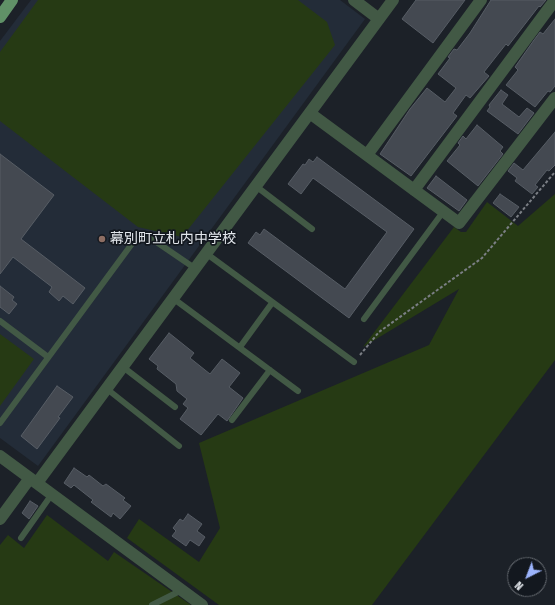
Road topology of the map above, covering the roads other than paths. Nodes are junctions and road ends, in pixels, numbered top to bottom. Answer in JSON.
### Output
{"nodes":[{"id":1,"x":12,"y":0,"type":"edge"},
{"id":2,"x":354,"y":0,"type":"edge"},
{"id":3,"x":393,"y":0,"type":"edge"},
{"id":4,"x":481,"y":0,"type":"edge"},
{"id":5,"x":554,"y":0,"type":"edge"},
{"id":6,"x":0,"y":17,"type":"edge"},
{"id":7,"x":379,"y":19,"type":"junction"},
{"id":8,"x":555,"y":98,"type":"edge"},
{"id":9,"x":311,"y":114,"type":"junction"},
{"id":10,"x":367,"y":155,"type":"junction"},
{"id":11,"x":257,"y":187,"type":"junction"},
{"id":12,"x":414,"y":190,"type":"junction"},
{"id":13,"x":443,"y":212,"type":"junction"},
{"id":14,"x":312,"y":229,"type":"dead end"},
{"id":15,"x":207,"y":254,"type":"junction"},
{"id":16,"x":196,"y":269,"type":"junction"},
{"id":17,"x":174,"y":299,"type":"junction"},
{"id":18,"x":272,"y":303,"type":"junction"},
{"id":19,"x":364,"y":319,"type":"dead end"},
{"id":20,"x":0,"y":321,"type":"edge"},
{"id":21,"x":240,"y":348,"type":"junction"},
{"id":22,"x":48,"y":357,"type":"junction"},
{"id":23,"x":354,"y":362,"type":"road end"},
{"id":24,"x":123,"y":367,"type":"junction"},
{"id":25,"x":270,"y":370,"type":"junction"},
{"id":26,"x":107,"y":389,"type":"junction"},
{"id":27,"x":298,"y":391,"type":"dead end"},
{"id":28,"x":175,"y":407,"type":"dead end"},
{"id":29,"x":232,"y":420,"type":"dead end"},
{"id":30,"x":0,"y":422,"type":"edge"},
{"id":31,"x":179,"y":446,"type":"dead end"},
{"id":32,"x":0,"y":456,"type":"edge"},
{"id":33,"x":33,"y":481,"type":"junction"},
{"id":34,"x":52,"y":494,"type":"junction"},
{"id":35,"x":0,"y":519,"type":"edge"},
{"id":36,"x":21,"y":538,"type":"dead end"},
{"id":37,"x":182,"y":590,"type":"junction"},
{"id":38,"x":152,"y":605,"type":"edge"},
{"id":39,"x":202,"y":605,"type":"edge"}],
"edges":[{"from":1,"to":6,"type":"main road"},
{"from":2,"to":7,"type":"street"},
{"from":3,"to":7,"type":"street"},
{"from":4,"to":10,"type":"street"},
{"from":5,"to":12,"type":"street"},
{"from":7,"to":9,"type":"street"},
{"from":8,"to":13,"type":"street"},
{"from":9,"to":10,"type":"street"},
{"from":9,"to":11,"type":"street"},
{"from":10,"to":12,"type":"street"},
{"from":11,"to":14,"type":"lane"},
{"from":11,"to":15,"type":"street"},
{"from":12,"to":13,"type":"street"},
{"from":13,"to":19,"type":"lane"},
{"from":15,"to":16,"type":"street"},
{"from":15,"to":18,"type":"lane"},
{"from":16,"to":17,"type":"street"},
{"from":16,"to":22,"type":"lane"},
{"from":17,"to":21,"type":"lane"},
{"from":17,"to":24,"type":"street"},
{"from":18,"to":21,"type":"lane"},
{"from":18,"to":23,"type":"lane"},
{"from":20,"to":22,"type":"lane"},
{"from":21,"to":25,"type":"lane"},
{"from":22,"to":30,"type":"lane"},
{"from":24,"to":26,"type":"street"},
{"from":24,"to":28,"type":"lane"},
{"from":25,"to":27,"type":"lane"},
{"from":25,"to":29,"type":"lane"},
{"from":26,"to":31,"type":"lane"},
{"from":26,"to":33,"type":"street"},
{"from":32,"to":33,"type":"street"},
{"from":33,"to":34,"type":"street"},
{"from":33,"to":35,"type":"street"},
{"from":34,"to":36,"type":"lane"},
{"from":34,"to":37,"type":"street"},
{"from":37,"to":38,"type":"lane"},
{"from":37,"to":39,"type":"street"}]}
